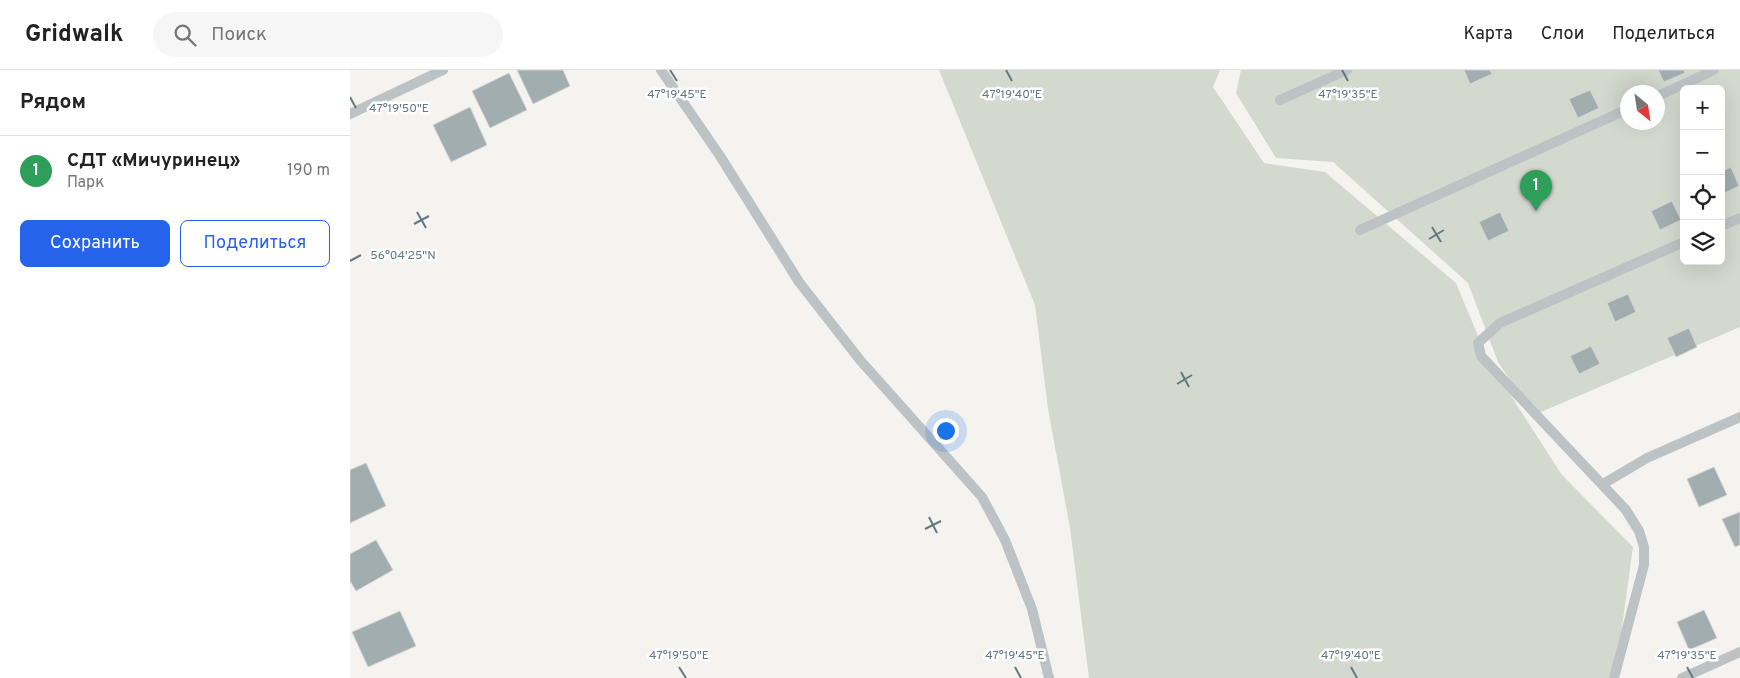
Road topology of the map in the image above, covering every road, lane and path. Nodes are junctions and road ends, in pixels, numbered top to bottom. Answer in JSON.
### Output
{"nodes":[{"id":1,"x":443,"y":70,"type":"edge"},
{"id":2,"x":661,"y":70,"type":"edge"},
{"id":3,"x":1347,"y":70,"type":"edge"},
{"id":4,"x":1714,"y":70,"type":"edge"},
{"id":5,"x":1665,"y":93,"type":"edge"},
{"id":6,"x":1280,"y":100,"type":"dead end"},
{"id":7,"x":1620,"y":113,"type":"edge"},
{"id":8,"x":350,"y":114,"type":"edge"},
{"id":9,"x":1740,"y":218,"type":"edge"},
{"id":10,"x":1725,"y":224,"type":"edge"},
{"id":11,"x":1360,"y":230,"type":"dead end"},
{"id":12,"x":1680,"y":244,"type":"edge"},
{"id":13,"x":1740,"y":417,"type":"edge"},
{"id":14,"x":1603,"y":484,"type":"junction"},
{"id":15,"x":1740,"y":652,"type":"edge"},
{"id":16,"x":1049,"y":678,"type":"edge"},
{"id":17,"x":1614,"y":678,"type":"edge"},
{"id":18,"x":1682,"y":678,"type":"edge"}],
"edges":[{"from":1,"to":8,"type":"lane"},
{"from":2,"to":16,"type":"lane"},
{"from":3,"to":6,"type":"lane"},
{"from":4,"to":5,"type":"lane"},
{"from":7,"to":11,"type":"lane"},
{"from":9,"to":10,"type":"lane"},
{"from":12,"to":14,"type":"lane"},
{"from":13,"to":14,"type":"lane"},
{"from":14,"to":17,"type":"lane"},
{"from":15,"to":18,"type":"lane"}]}
